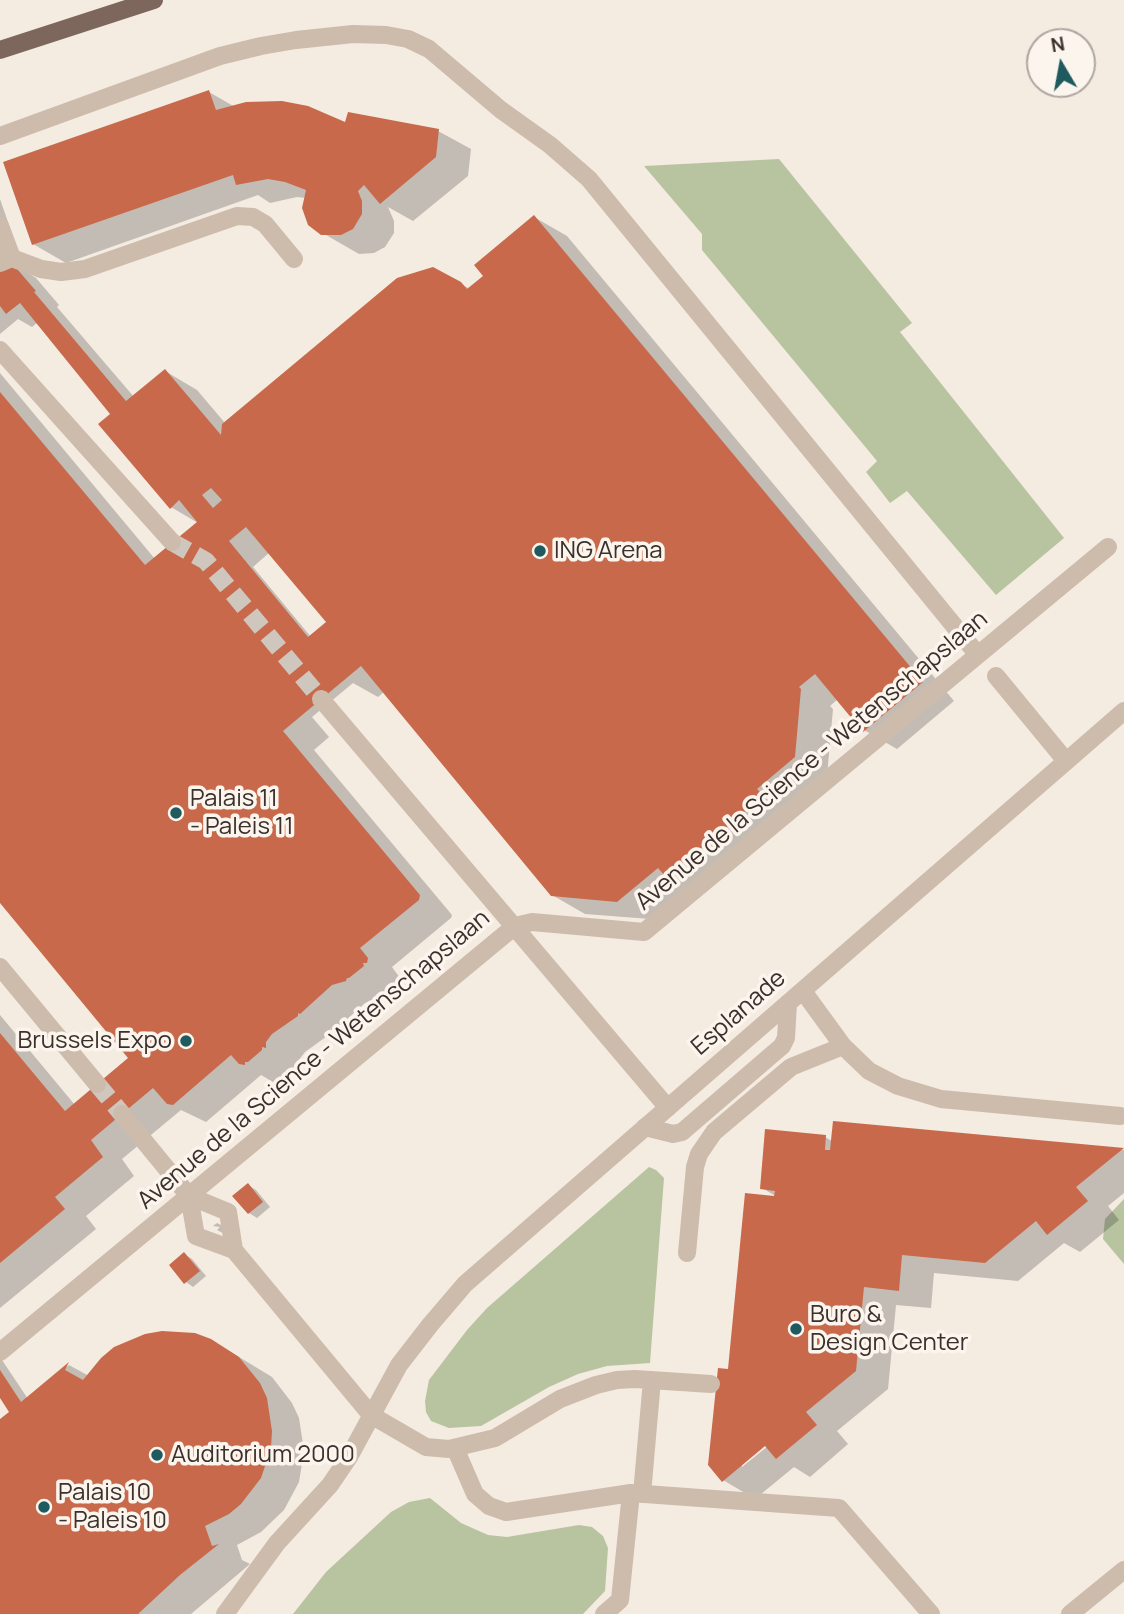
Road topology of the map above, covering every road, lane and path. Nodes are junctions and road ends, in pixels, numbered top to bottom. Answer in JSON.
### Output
{"nodes":[{"id":1,"x":154,"y":0,"type":"edge"},
{"id":2,"x":0,"y":50,"type":"edge"},
{"id":3,"x":0,"y":136,"type":"edge"},
{"id":4,"x":0,"y":226,"type":"edge"},
{"id":5,"x":294,"y":259,"type":"dead end"},
{"id":6,"x":6,"y":261,"type":"edge"},
{"id":7,"x":0,"y":350,"type":"edge"},
{"id":8,"x":172,"y":542,"type":"tunnel mouth"},
{"id":9,"x":1108,"y":547,"type":"dead end"},
{"id":10,"x":978,"y":655,"type":"junction"},
{"id":11,"x":996,"y":676,"type":"dead end"},
{"id":12,"x":321,"y":699,"type":"tunnel mouth"},
{"id":13,"x":1124,"y":711,"type":"edge"},
{"id":14,"x":1066,"y":761,"type":"junction"},
{"id":15,"x":515,"y":926,"type":"junction"},
{"id":16,"x":0,"y":967,"type":"edge"},
{"id":17,"x":803,"y":991,"type":"junction"},
{"id":18,"x":788,"y":1003,"type":"junction"},
{"id":19,"x":843,"y":1046,"type":"junction"},
{"id":20,"x":97,"y":1084,"type":"tunnel mouth"},
{"id":21,"x":668,"y":1108,"type":"junction"},
{"id":22,"x":122,"y":1114,"type":"tunnel mouth"},
{"id":23,"x":1120,"y":1116,"type":"dead end"},
{"id":24,"x":645,"y":1127,"type":"junction"},
{"id":25,"x":189,"y":1196,"type":"junction"},
{"id":26,"x":234,"y":1250,"type":"junction"},
{"id":27,"x":687,"y":1253,"type":"dead end"},
{"id":28,"x":0,"y":1352,"type":"edge"},
{"id":29,"x":652,"y":1380,"type":"junction"},
{"id":30,"x":711,"y":1384,"type":"dead end"},
{"id":31,"x":371,"y":1415,"type":"junction"},
{"id":32,"x":454,"y":1448,"type":"junction"},
{"id":33,"x":636,"y":1494,"type":"junction"},
{"id":34,"x":1124,"y":1570,"type":"edge"},
{"id":35,"x":225,"y":1614,"type":"edge"},
{"id":36,"x":604,"y":1614,"type":"edge"},
{"id":37,"x":932,"y":1614,"type":"edge"},
{"id":38,"x":1070,"y":1614,"type":"edge"}],
"edges":[{"from":1,"to":2,"type":"main road"},
{"from":3,"to":10,"type":"street"},
{"from":4,"to":6,"type":"street"},
{"from":5,"to":6,"type":"street"},
{"from":7,"to":8,"type":"street"},
{"from":9,"to":10,"type":"street","name":"Avenue de la Science - Wetenschapslaan"},
{"from":10,"to":15,"type":"street","name":"Avenue de la Science - Wetenschapslaan"},
{"from":11,"to":14,"type":"street"},
{"from":12,"to":15,"type":"street"},
{"from":13,"to":14,"type":"street","name":"Esplanade"},
{"from":14,"to":17,"type":"street","name":"Esplanade"},
{"from":15,"to":21,"type":"street"},
{"from":15,"to":25,"type":"street","name":"Avenue de la Science - Wetenschapslaan"},
{"from":16,"to":20,"type":"street"},
{"from":17,"to":18,"type":"street","name":"Esplanade"},
{"from":17,"to":19,"type":"street"},
{"from":18,"to":21,"type":"street","name":"Esplanade"},
{"from":18,"to":24,"type":"street"},
{"from":19,"to":23,"type":"street"},
{"from":19,"to":27,"type":"street"},
{"from":21,"to":24,"type":"street","name":"Esplanade"},
{"from":22,"to":25,"type":"street"},
{"from":24,"to":31,"type":"street","name":"Esplanade"},
{"from":25,"to":26,"type":"street"},
{"from":25,"to":26,"type":"street"},
{"from":25,"to":28,"type":"street","name":"Avenue de la Science - Wetenschapslaan"},
{"from":26,"to":31,"type":"street"},
{"from":29,"to":30,"type":"street"},
{"from":29,"to":32,"type":"street"},
{"from":29,"to":33,"type":"street"},
{"from":31,"to":32,"type":"street"},
{"from":31,"to":35,"type":"street","name":"Esplanade"},
{"from":32,"to":33,"type":"street"},
{"from":33,"to":36,"type":"street"},
{"from":33,"to":37,"type":"street"},
{"from":34,"to":38,"type":"street"}]}
